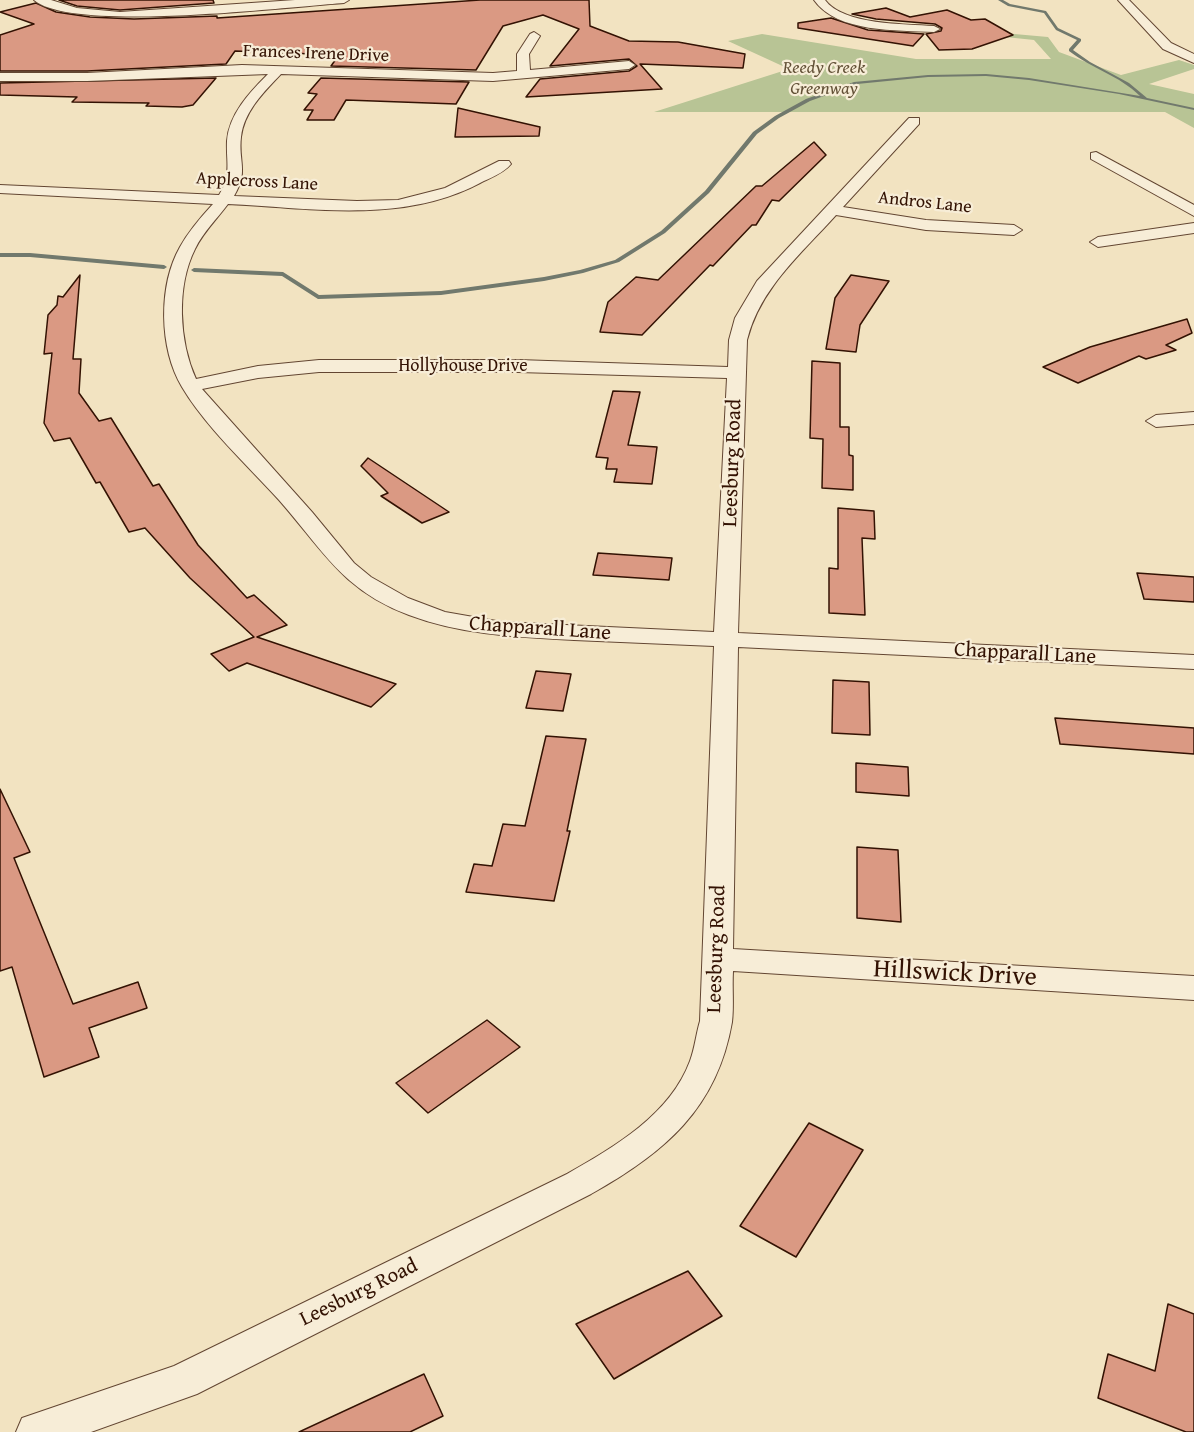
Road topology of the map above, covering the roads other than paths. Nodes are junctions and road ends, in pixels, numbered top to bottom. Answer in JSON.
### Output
{"nodes":[{"id":1,"x":39,"y":0,"type":"edge"},
{"id":2,"x":344,"y":0,"type":"edge"},
{"id":3,"x":819,"y":0,"type":"edge"},
{"id":4,"x":1123,"y":0,"type":"edge"},
{"id":5,"x":238,"y":4,"type":"edge"},
{"id":6,"x":934,"y":29,"type":"dead end"},
{"id":7,"x":534,"y":36,"type":"dead end"},
{"id":8,"x":1194,"y":59,"type":"edge"},
{"id":9,"x":629,"y":65,"type":"dead end"},
{"id":10,"x":277,"y":71,"type":"junction"},
{"id":11,"x":525,"y":76,"type":"junction"},
{"id":12,"x":0,"y":77,"type":"edge"},
{"id":13,"x":914,"y":121,"type":"dead end"},
{"id":14,"x":1096,"y":156,"type":"dead end"},
{"id":15,"x":504,"y":164,"type":"dead end"},
{"id":16,"x":0,"y":189,"type":"edge"},
{"id":17,"x":222,"y":200,"type":"junction"},
{"id":18,"x":832,"y":210,"type":"junction"},
{"id":19,"x":1194,"y":212,"type":"edge"},
{"id":20,"x":1194,"y":228,"type":"edge"},
{"id":21,"x":1014,"y":230,"type":"dead end"},
{"id":22,"x":1098,"y":242,"type":"dead end"},
{"id":23,"x":737,"y":373,"type":"junction"},
{"id":24,"x":191,"y":386,"type":"junction"},
{"id":25,"x":1194,"y":418,"type":"edge"},
{"id":26,"x":1156,"y":421,"type":"dead end"},
{"id":27,"x":726,"y":640,"type":"junction"},
{"id":28,"x":1194,"y":662,"type":"edge"},
{"id":29,"x":717,"y":959,"type":"junction"},
{"id":30,"x":1194,"y":988,"type":"edge"},
{"id":31,"x":36,"y":1432,"type":"edge"}],
"edges":[{"from":1,"to":5,"type":"street"},
{"from":2,"to":5,"type":"street"},
{"from":3,"to":6,"type":"street"},
{"from":4,"to":8,"type":"street"},
{"from":7,"to":11,"type":"street"},
{"from":9,"to":11,"type":"street","name":"Frances Irene Drive"},
{"from":10,"to":11,"type":"street","name":"Frances Irene Drive"},
{"from":10,"to":12,"type":"street","name":"Frances Irene Drive"},
{"from":10,"to":17,"type":"street","name":"Chapparall Lane"},
{"from":13,"to":18,"type":"street","name":"Leesburg Road"},
{"from":14,"to":19,"type":"street"},
{"from":15,"to":17,"type":"street","name":"Applecross Lane"},
{"from":16,"to":17,"type":"street","name":"Applecross Lane"},
{"from":17,"to":24,"type":"street","name":"Chapparall Lane"},
{"from":18,"to":21,"type":"street","name":"Andros Lane"},
{"from":18,"to":23,"type":"street","name":"Leesburg Road"},
{"from":20,"to":22,"type":"street"},
{"from":23,"to":24,"type":"street","name":"Hollyhouse Drive"},
{"from":23,"to":27,"type":"street","name":"Leesburg Road"},
{"from":24,"to":27,"type":"street","name":"Chapparall Lane"},
{"from":25,"to":26,"type":"street"},
{"from":27,"to":28,"type":"street","name":"Chapparall Lane"},
{"from":27,"to":29,"type":"street","name":"Leesburg Road"},
{"from":29,"to":30,"type":"street","name":"Hillswick Drive"},
{"from":29,"to":31,"type":"street","name":"Leesburg Road"}]}
